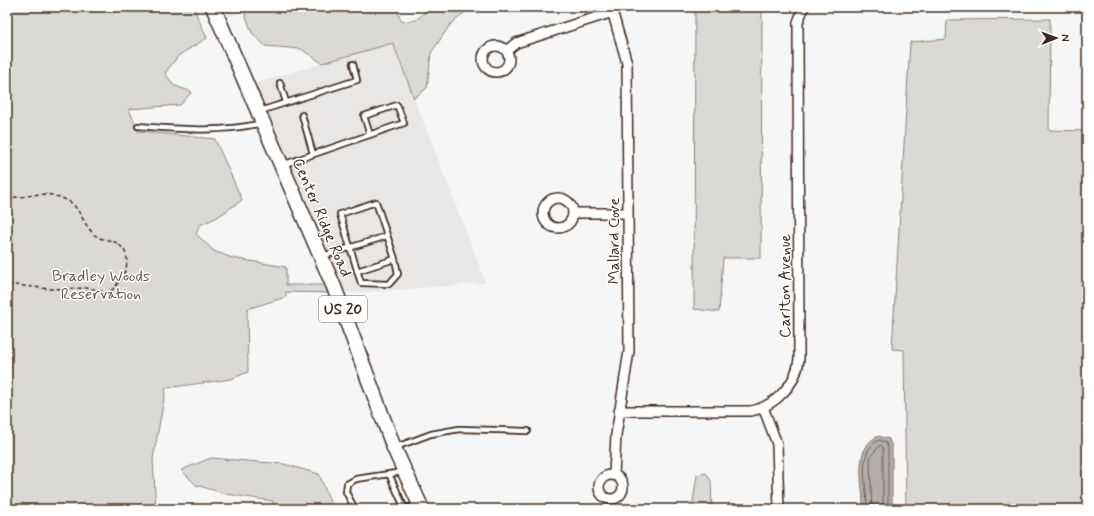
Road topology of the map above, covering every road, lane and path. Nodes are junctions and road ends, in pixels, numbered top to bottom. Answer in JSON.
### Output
{"nodes":[{"id":1,"x":213,"y":7,"type":"edge"},
{"id":2,"x":804,"y":7,"type":"edge"},
{"id":3,"x":612,"y":10,"type":"edge"},
{"id":4,"x":506,"y":51,"type":"dead end"},
{"id":5,"x":353,"y":64,"type":"dead end"},
{"id":6,"x":280,"y":83,"type":"dead end"},
{"id":7,"x":286,"y":102,"type":"junction"},
{"id":8,"x":302,"y":115,"type":"dead end"},
{"id":9,"x":261,"y":117,"type":"junction"},
{"id":10,"x":138,"y":126,"type":"dead end"},
{"id":11,"x":370,"y":135,"type":"junction"},
{"id":12,"x":313,"y":154,"type":"junction"},
{"id":13,"x":282,"y":165,"type":"junction"},
{"id":14,"x":7,"y":196,"type":"edge"},
{"id":15,"x":573,"y":213,"type":"dead end"},
{"id":16,"x":628,"y":213,"type":"junction"},
{"id":17,"x":387,"y":236,"type":"junction"},
{"id":18,"x":350,"y":248,"type":"junction"},
{"id":19,"x":322,"y":257,"type":"junction"},
{"id":20,"x":395,"y":259,"type":"junction"},
{"id":21,"x":357,"y":271,"type":"junction"},
{"id":22,"x":7,"y":284,"type":"edge"},
{"id":23,"x":762,"y":407,"type":"junction"},
{"id":24,"x":619,"y":411,"type":"junction"},
{"id":25,"x":528,"y":431,"type":"dead end"},
{"id":26,"x":394,"y":448,"type":"junction"},
{"id":27,"x":406,"y":472,"type":"junction"},
{"id":28,"x":389,"y":474,"type":"junction"},
{"id":29,"x":614,"y":475,"type":"dead end"},
{"id":30,"x":421,"y":506,"type":"edge"},
{"id":31,"x":355,"y":509,"type":"edge"},
{"id":32,"x":405,"y":509,"type":"edge"},
{"id":33,"x":779,"y":509,"type":"edge"}],
"edges":[{"from":1,"to":9,"type":"main road","name":"Center Ridge Road","number":"US 20"},
{"from":2,"to":23,"type":"street","name":"Carlton Avenue"},
{"from":3,"to":4,"type":"street"},
{"from":3,"to":16,"type":"street","name":"Mallard Cove"},
{"from":5,"to":7,"type":"lane"},
{"from":6,"to":7,"type":"lane"},
{"from":7,"to":9,"type":"lane"},
{"from":8,"to":12,"type":"lane"},
{"from":9,"to":10,"type":"lane"},
{"from":9,"to":13,"type":"main road","name":"Center Ridge Road","number":"US 20"},
{"from":11,"to":11,"type":"lane"},
{"from":11,"to":12,"type":"lane"},
{"from":12,"to":13,"type":"lane"},
{"from":13,"to":19,"type":"main road","name":"Center Ridge Road","number":"US 20"},
{"from":14,"to":22,"type":"path"},
{"from":15,"to":16,"type":"street"},
{"from":16,"to":24,"type":"street","name":"Mallard Cove"},
{"from":17,"to":18,"type":"lane"},
{"from":17,"to":18,"type":"lane"},
{"from":17,"to":20,"type":"lane"},
{"from":18,"to":19,"type":"lane"},
{"from":18,"to":21,"type":"lane"},
{"from":19,"to":26,"type":"main road","name":"Center Ridge Road","number":"US 20"},
{"from":20,"to":21,"type":"lane"},
{"from":20,"to":21,"type":"lane"},
{"from":23,"to":24,"type":"street","name":"Carlton Avenue"},
{"from":23,"to":33,"type":"street"},
{"from":24,"to":29,"type":"street","name":"Mallard Cove"},
{"from":25,"to":26,"type":"lane"},
{"from":26,"to":27,"type":"main road","name":"Center Ridge Road","number":"US 20"},
{"from":27,"to":28,"type":"lane"},
{"from":27,"to":30,"type":"main road","name":"Center Ridge Road","number":"US 20"},
{"from":28,"to":31,"type":"lane"},
{"from":28,"to":32,"type":"lane"},
{"from":30,"to":32,"type":"lane"}]}
